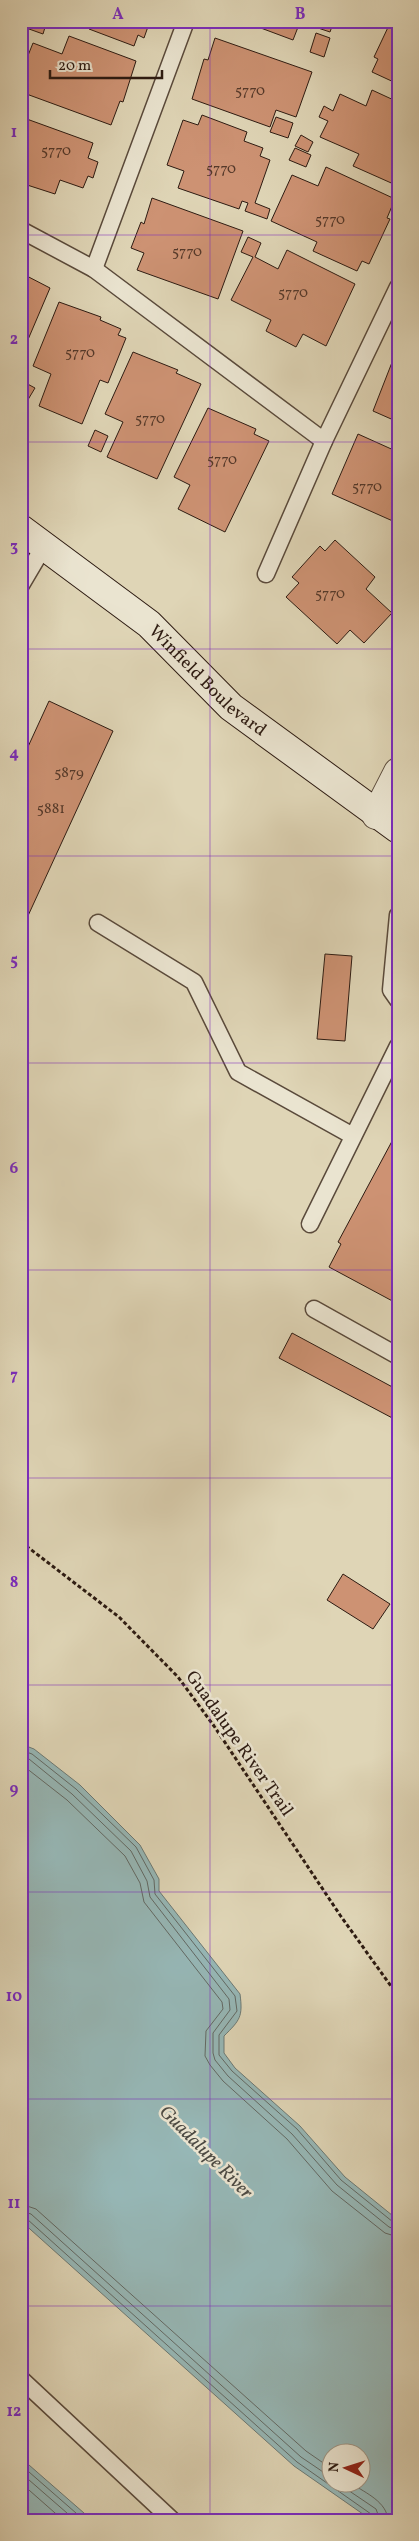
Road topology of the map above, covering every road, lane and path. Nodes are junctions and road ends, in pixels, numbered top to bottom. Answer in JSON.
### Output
{"nodes":[{"id":1,"x":186,"y":21,"type":"edge"},
{"id":2,"x":21,"y":230,"type":"edge"},
{"id":3,"x":94,"y":269,"type":"junction"},
{"id":4,"x":398,"y":287,"type":"edge"},
{"id":5,"x":324,"y":441,"type":"junction"},
{"id":6,"x":21,"y":529,"type":"edge"},
{"id":7,"x":44,"y":546,"type":"junction"},
{"id":8,"x":266,"y":574,"type":"dead end"},
{"id":9,"x":21,"y":585,"type":"edge"},
{"id":10,"x":398,"y":772,"type":"edge"},
{"id":11,"x":387,"y":822,"type":"edge"},
{"id":12,"x":398,"y":915,"type":"edge"},
{"id":13,"x":98,"y":923,"type":"dead end"},
{"id":14,"x":398,"y":1000,"type":"edge"},
{"id":15,"x":398,"y":1046,"type":"edge"},
{"id":16,"x":353,"y":1136,"type":"junction"},
{"id":17,"x":310,"y":1224,"type":"dead end"},
{"id":18,"x":314,"y":1310,"type":"dead end"},
{"id":19,"x":398,"y":1356,"type":"edge"},
{"id":20,"x":21,"y":1542,"type":"edge"},
{"id":21,"x":398,"y":1996,"type":"edge"},
{"id":22,"x":21,"y":2378,"type":"edge"},
{"id":23,"x":172,"y":2520,"type":"edge"}],
"edges":[{"from":1,"to":3,"type":"lane"},
{"from":2,"to":3,"type":"lane"},
{"from":3,"to":5,"type":"lane"},
{"from":4,"to":5,"type":"lane"},
{"from":5,"to":8,"type":"lane"},
{"from":6,"to":7,"type":"street","name":"Winfield Boulevard"},
{"from":7,"to":9,"type":"lane"},
{"from":7,"to":11,"type":"street","name":"Winfield Boulevard"},
{"from":10,"to":11,"type":"street"},
{"from":12,"to":14,"type":"lane"},
{"from":13,"to":16,"type":"lane"},
{"from":15,"to":16,"type":"lane"},
{"from":16,"to":17,"type":"lane"},
{"from":18,"to":19,"type":"lane"},
{"from":20,"to":21,"type":"path","name":"Guadalupe River Trail"},
{"from":22,"to":23,"type":"lane"}]}
